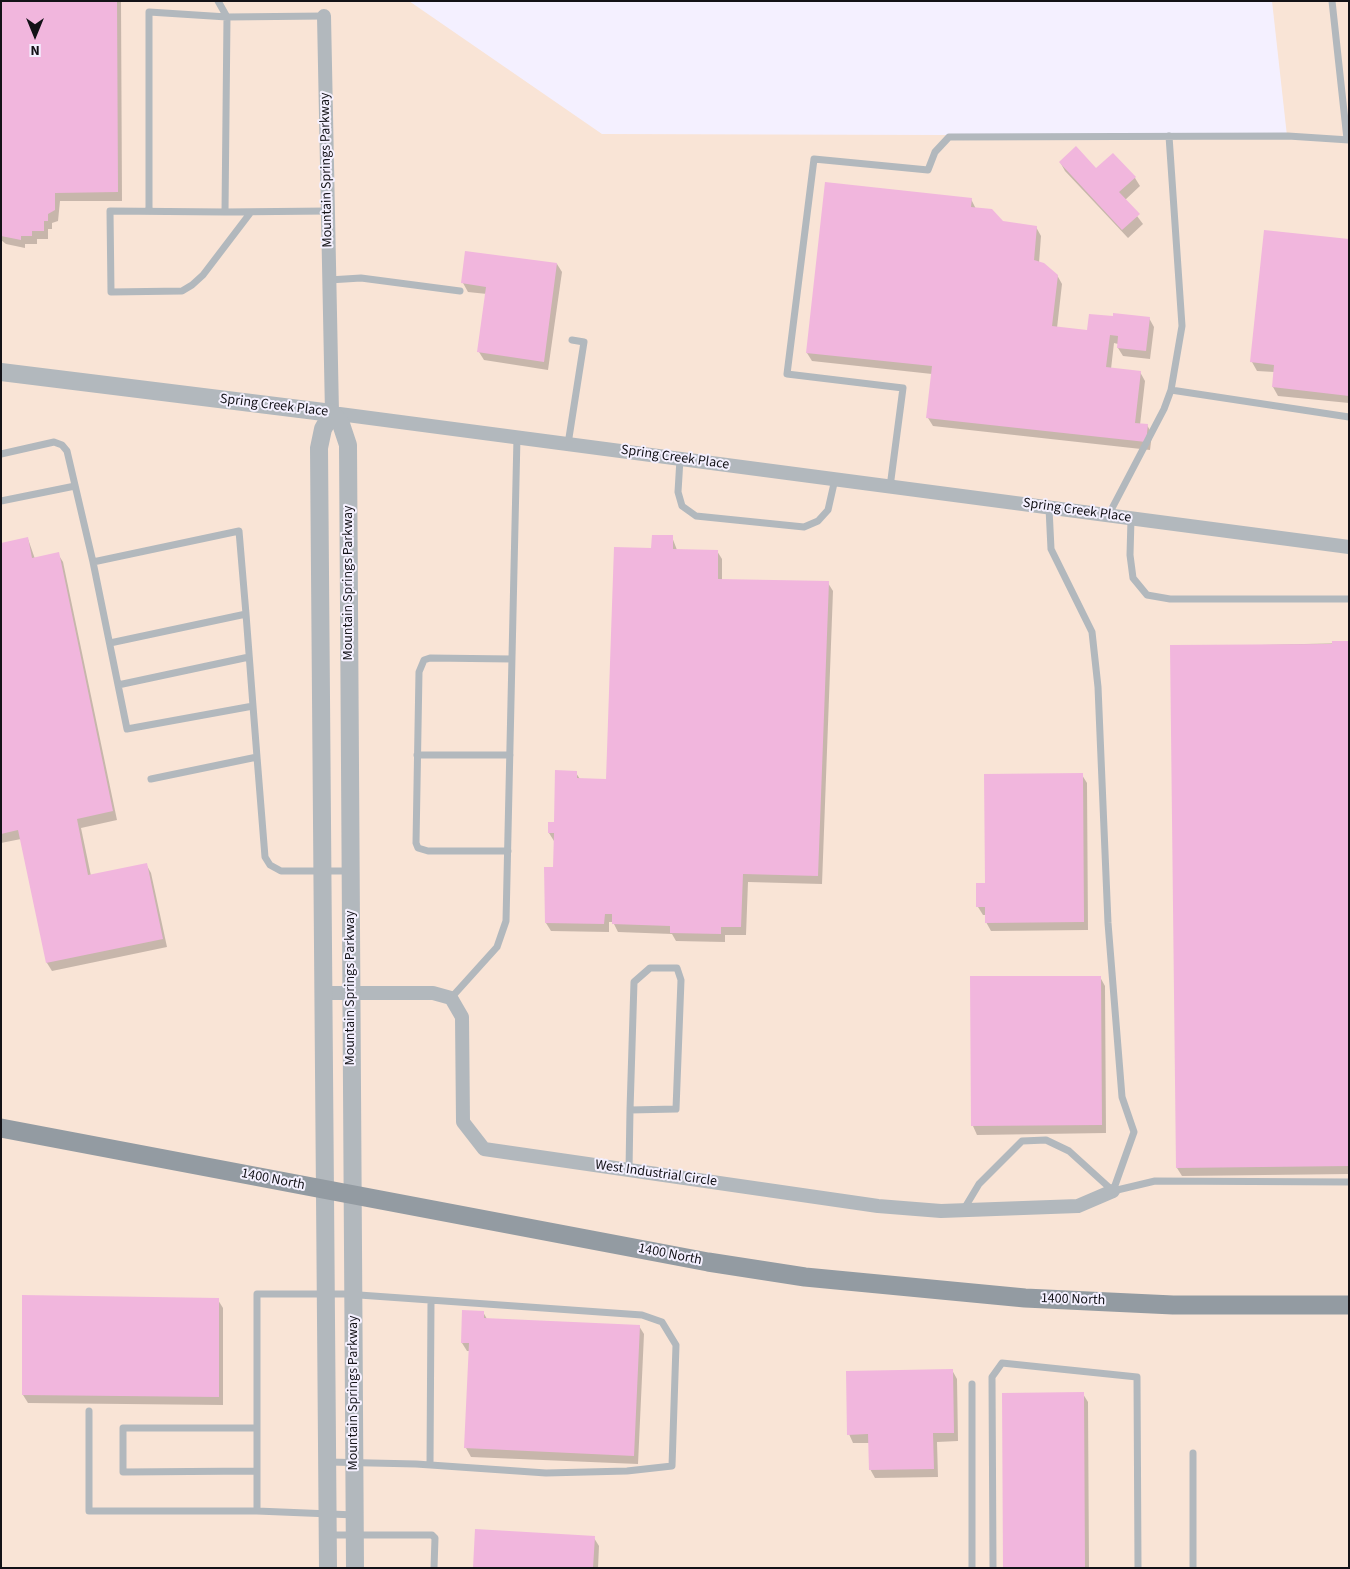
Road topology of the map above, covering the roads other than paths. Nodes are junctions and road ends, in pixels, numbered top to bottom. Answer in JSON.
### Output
{"nodes":[{"id":1,"x":218,"y":1,"type":"edge"},
{"id":2,"x":1332,"y":1,"type":"edge"},
{"id":3,"x":324,"y":16,"type":"joint"},
{"id":4,"x":227,"y":17,"type":"junction"},
{"id":5,"x":1169,"y":136,"type":"junction"},
{"id":6,"x":1348,"y":140,"type":"edge"},
{"id":7,"x":149,"y":211,"type":"junction"},
{"id":8,"x":225,"y":212,"type":"junction"},
{"id":9,"x":251,"y":212,"type":"junction"},
{"id":10,"x":328,"y":212,"type":"junction"},
{"id":11,"x":329,"y":280,"type":"junction"},
{"id":12,"x":460,"y":291,"type":"dead end"},
{"id":13,"x":572,"y":340,"type":"dead end"},
{"id":14,"x":1,"y":372,"type":"edge"},
{"id":15,"x":1171,"y":390,"type":"junction"},
{"id":16,"x":332,"y":414,"type":"junction"},
{"id":17,"x":1349,"y":417,"type":"edge"},
{"id":18,"x":517,"y":437,"type":"junction"},
{"id":19,"x":568,"y":444,"type":"junction"},
{"id":20,"x":1,"y":454,"type":"edge"},
{"id":21,"x":680,"y":459,"type":"junction"},
{"id":22,"x":835,"y":479,"type":"junction"},
{"id":23,"x":75,"y":486,"type":"junction"},
{"id":24,"x":890,"y":487,"type":"junction"},
{"id":25,"x":1,"y":501,"type":"edge"},
{"id":26,"x":1049,"y":508,"type":"junction"},
{"id":27,"x":1108,"y":516,"type":"junction"},
{"id":28,"x":1131,"y":519,"type":"junction"},
{"id":29,"x":1349,"y":548,"type":"edge"},
{"id":30,"x":92,"y":562,"type":"junction"},
{"id":31,"x":1349,"y":599,"type":"edge"},
{"id":32,"x":246,"y":614,"type":"junction"},
{"id":33,"x":110,"y":643,"type":"junction"},
{"id":34,"x":249,"y":657,"type":"junction"},
{"id":35,"x":512,"y":659,"type":"junction"},
{"id":36,"x":118,"y":685,"type":"junction"},
{"id":37,"x":253,"y":706,"type":"junction"},
{"id":38,"x":417,"y":755,"type":"junction"},
{"id":39,"x":510,"y":755,"type":"junction"},
{"id":40,"x":257,"y":757,"type":"junction"},
{"id":41,"x":151,"y":778,"type":"dead end"},
{"id":42,"x":508,"y":851,"type":"junction"},
{"id":43,"x":323,"y":871,"type":"junction"},
{"id":44,"x":351,"y":871,"type":"junction"},
{"id":45,"x":324,"y":993,"type":"junction"},
{"id":46,"x":352,"y":993,"type":"junction"},
{"id":47,"x":451,"y":998,"type":"junction"},
{"id":48,"x":630,"y":1110,"type":"junction"},
{"id":49,"x":1,"y":1128,"type":"edge"},
{"id":50,"x":629,"y":1170,"type":"junction"},
{"id":51,"x":1349,"y":1182,"type":"edge"},
{"id":52,"x":325,"y":1191,"type":"junction"},
{"id":53,"x":1113,"y":1191,"type":"junction"},
{"id":54,"x":353,"y":1196,"type":"junction"},
{"id":55,"x":963,"y":1210,"type":"junction"},
{"id":56,"x":326,"y":1294,"type":"junction"},
{"id":57,"x":354,"y":1295,"type":"junction"},
{"id":58,"x":431,"y":1301,"type":"junction"},
{"id":59,"x":1349,"y":1305,"type":"edge"},
{"id":60,"x":972,"y":1384,"type":"dead end"},
{"id":61,"x":89,"y":1411,"type":"dead end"},
{"id":62,"x":257,"y":1428,"type":"junction"},
{"id":63,"x":1193,"y":1453,"type":"dead end"},
{"id":64,"x":328,"y":1462,"type":"junction"},
{"id":65,"x":355,"y":1463,"type":"junction"},
{"id":66,"x":430,"y":1465,"type":"junction"},
{"id":67,"x":257,"y":1471,"type":"junction"},
{"id":68,"x":257,"y":1511,"type":"junction"},
{"id":69,"x":328,"y":1514,"type":"junction"},
{"id":70,"x":355,"y":1515,"type":"junction"},
{"id":71,"x":328,"y":1535,"type":"junction"},
{"id":72,"x":355,"y":1535,"type":"junction"},
{"id":73,"x":328,"y":1568,"type":"edge"},
{"id":74,"x":355,"y":1568,"type":"edge"},
{"id":75,"x":434,"y":1568,"type":"edge"},
{"id":76,"x":972,"y":1568,"type":"edge"},
{"id":77,"x":993,"y":1568,"type":"edge"},
{"id":78,"x":1138,"y":1568,"type":"edge"},
{"id":79,"x":1193,"y":1568,"type":"edge"}],
"edges":[{"from":1,"to":4,"type":"lane"},
{"from":2,"to":6,"type":"lane"},
{"from":3,"to":4,"type":"lane"},
{"from":3,"to":10,"type":"street","name":"Mountain Springs Parkway"},
{"from":4,"to":7,"type":"lane"},
{"from":4,"to":8,"type":"lane"},
{"from":5,"to":6,"type":"lane"},
{"from":5,"to":15,"type":"lane"},
{"from":5,"to":24,"type":"lane"},
{"from":7,"to":8,"type":"lane"},
{"from":7,"to":9,"type":"lane"},
{"from":8,"to":9,"type":"lane"},
{"from":9,"to":10,"type":"lane"},
{"from":10,"to":11,"type":"street","name":"Mountain Springs Parkway"},
{"from":11,"to":12,"type":"lane"},
{"from":11,"to":16,"type":"street","name":"Mountain Springs Parkway"},
{"from":13,"to":19,"type":"lane"},
{"from":14,"to":16,"type":"street","name":"Spring Creek Place"},
{"from":15,"to":17,"type":"lane"},
{"from":15,"to":27,"type":"lane"},
{"from":16,"to":18,"type":"street","name":"Spring Creek Place"},
{"from":16,"to":43,"type":"street","name":"Mountain Springs Parkway"},
{"from":16,"to":44,"type":"street","name":"Mountain Springs Parkway"},
{"from":18,"to":19,"type":"street","name":"Spring Creek Place"},
{"from":18,"to":35,"type":"lane"},
{"from":19,"to":21,"type":"street","name":"Spring Creek Place"},
{"from":20,"to":23,"type":"lane"},
{"from":21,"to":22,"type":"street","name":"Spring Creek Place"},
{"from":21,"to":22,"type":"lane"},
{"from":22,"to":24,"type":"street","name":"Spring Creek Place"},
{"from":23,"to":25,"type":"lane"},
{"from":23,"to":30,"type":"lane"},
{"from":24,"to":26,"type":"street","name":"Spring Creek Place"},
{"from":26,"to":27,"type":"street","name":"Spring Creek Place"},
{"from":26,"to":53,"type":"lane"},
{"from":27,"to":28,"type":"street","name":"Spring Creek Place"},
{"from":28,"to":29,"type":"street","name":"Spring Creek Place"},
{"from":28,"to":31,"type":"lane"},
{"from":30,"to":32,"type":"lane"},
{"from":30,"to":33,"type":"lane"},
{"from":32,"to":33,"type":"lane"},
{"from":32,"to":34,"type":"lane"},
{"from":33,"to":36,"type":"lane"},
{"from":34,"to":36,"type":"lane"},
{"from":34,"to":37,"type":"lane"},
{"from":35,"to":38,"type":"lane"},
{"from":35,"to":39,"type":"lane"},
{"from":36,"to":37,"type":"lane"},
{"from":37,"to":40,"type":"lane"},
{"from":38,"to":39,"type":"lane"},
{"from":38,"to":42,"type":"lane"},
{"from":39,"to":42,"type":"lane"},
{"from":40,"to":41,"type":"lane"},
{"from":40,"to":43,"type":"lane"},
{"from":42,"to":47,"type":"lane"},
{"from":43,"to":44,"type":"lane"},
{"from":43,"to":45,"type":"street","name":"Mountain Springs Parkway"},
{"from":44,"to":46,"type":"street","name":"Mountain Springs Parkway"},
{"from":45,"to":46,"type":"street"},
{"from":45,"to":52,"type":"street","name":"Mountain Springs Parkway"},
{"from":46,"to":47,"type":"street"},
{"from":46,"to":54,"type":"street","name":"Mountain Springs Parkway"},
{"from":47,"to":50,"type":"street","name":"West Industrial Circle"},
{"from":48,"to":48,"type":"lane"},
{"from":48,"to":50,"type":"lane"},
{"from":49,"to":52,"type":"main road","name":"1400 North"},
{"from":50,"to":55,"type":"street","name":"West Industrial Circle"},
{"from":51,"to":53,"type":"lane"},
{"from":52,"to":54,"type":"main road","name":"1400 North"},
{"from":52,"to":56,"type":"street","name":"Mountain Springs Parkway"},
{"from":53,"to":55,"type":"street","name":"West Industrial Circle"},
{"from":53,"to":55,"type":"lane"},
{"from":54,"to":57,"type":"street","name":"Mountain Springs Parkway"},
{"from":54,"to":59,"type":"main road","name":"1400 North"},
{"from":56,"to":57,"type":"lane"},
{"from":56,"to":62,"type":"lane"},
{"from":56,"to":64,"type":"street","name":"Mountain Springs Parkway"},
{"from":57,"to":58,"type":"lane"},
{"from":57,"to":65,"type":"street","name":"Mountain Springs Parkway"},
{"from":58,"to":66,"type":"lane"},
{"from":58,"to":66,"type":"lane"},
{"from":60,"to":76,"type":"lane"},
{"from":61,"to":68,"type":"lane"},
{"from":62,"to":67,"type":"lane"},
{"from":62,"to":67,"type":"lane"},
{"from":63,"to":79,"type":"lane"},
{"from":64,"to":65,"type":"lane"},
{"from":64,"to":69,"type":"street","name":"Mountain Springs Parkway"},
{"from":65,"to":66,"type":"lane"},
{"from":65,"to":70,"type":"street","name":"Mountain Springs Parkway"},
{"from":67,"to":68,"type":"lane"},
{"from":68,"to":69,"type":"lane"},
{"from":69,"to":70,"type":"lane"},
{"from":69,"to":71,"type":"street","name":"Mountain Springs Parkway"},
{"from":70,"to":72,"type":"street","name":"Mountain Springs Parkway"},
{"from":71,"to":72,"type":"lane"},
{"from":71,"to":73,"type":"street","name":"Mountain Springs Parkway"},
{"from":72,"to":74,"type":"street","name":"Mountain Springs Parkway"},
{"from":72,"to":75,"type":"lane"},
{"from":77,"to":78,"type":"lane"}]}
